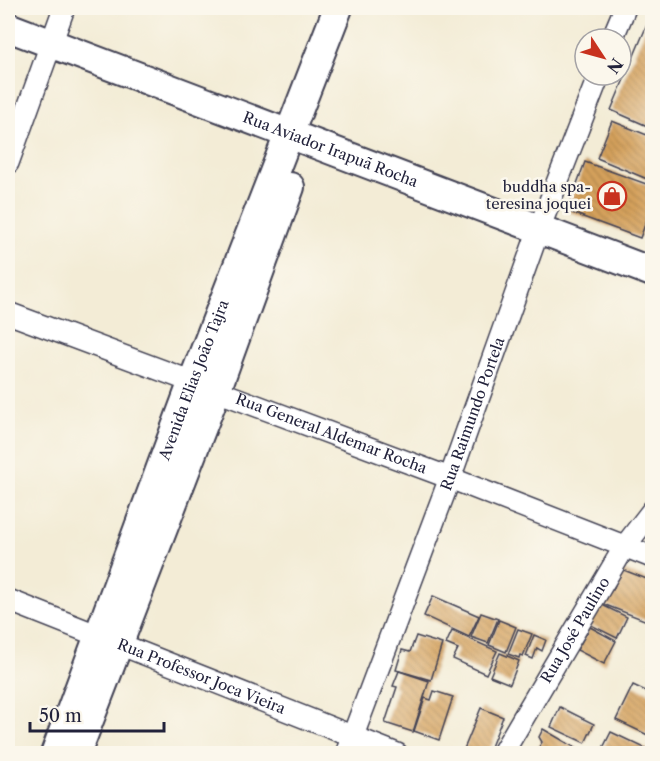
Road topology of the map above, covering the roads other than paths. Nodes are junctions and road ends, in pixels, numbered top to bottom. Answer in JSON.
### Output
{"nodes":[{"id":1,"x":64,"y":8,"type":"edge"},
{"id":2,"x":338,"y":8,"type":"edge"},
{"id":3,"x":356,"y":8,"type":"edge"},
{"id":4,"x":625,"y":8,"type":"edge"},
{"id":5,"x":8,"y":27,"type":"edge"},
{"id":6,"x":617,"y":27,"type":"edge"},
{"id":7,"x":49,"y":44,"type":"junction"},
{"id":8,"x":593,"y":87,"type":"edge"},
{"id":9,"x":298,"y":137,"type":"junction"},
{"id":10,"x":8,"y":163,"type":"edge"},
{"id":11,"x":539,"y":229,"type":"junction"},
{"id":12,"x":652,"y":272,"type":"edge"},
{"id":13,"x":8,"y":313,"type":"edge"},
{"id":14,"x":204,"y":386,"type":"junction"},
{"id":15,"x":450,"y":478,"type":"junction"},
{"id":16,"x":652,"y":511,"type":"edge"},
{"id":17,"x":625,"y":546,"type":"junction"},
{"id":18,"x":652,"y":557,"type":"edge"},
{"id":19,"x":8,"y":600,"type":"edge"},
{"id":20,"x":107,"y":639,"type":"junction"},
{"id":21,"x":349,"y":745,"type":"edge"},
{"id":22,"x":55,"y":753,"type":"edge"},
{"id":23,"x":76,"y":753,"type":"edge"},
{"id":24,"x":397,"y":753,"type":"edge"},
{"id":25,"x":502,"y":753,"type":"edge"}],
"edges":[{"from":1,"to":7,"type":"street"},
{"from":2,"to":9,"type":"street","name":"Avenida Elias João Tajra"},
{"from":3,"to":9,"type":"street","name":"Avenida Elias João Tajra"},
{"from":4,"to":6,"type":"street"},
{"from":5,"to":7,"type":"street","name":"Rua Aviador Irapuã Rocha"},
{"from":7,"to":9,"type":"street","name":"Rua Aviador Irapuã Rocha"},
{"from":7,"to":10,"type":"street"},
{"from":8,"to":11,"type":"street","name":"Rua Raimundo Portela"},
{"from":9,"to":11,"type":"street","name":"Rua Aviador Irapuã Rocha"},
{"from":9,"to":14,"type":"street","name":"Avenida Elias João Tajra"},
{"from":11,"to":12,"type":"street","name":"Rua Aviador Irapuã Rocha"},
{"from":11,"to":15,"type":"street","name":"Rua Raimundo Portela"},
{"from":13,"to":14,"type":"street","name":"Rua General Aldemar Rocha"},
{"from":14,"to":15,"type":"street","name":"Rua General Aldemar Rocha"},
{"from":14,"to":20,"type":"street","name":"Avenida Elias João Tajra"},
{"from":15,"to":17,"type":"street","name":"Rua General Aldemar Rocha"},
{"from":15,"to":21,"type":"street","name":"Rua Raimundo Portela"},
{"from":16,"to":17,"type":"street","name":"Rua José Paulino"},
{"from":17,"to":18,"type":"street","name":"Rua General Aldemar Rocha"},
{"from":17,"to":25,"type":"street","name":"Rua José Paulino"},
{"from":19,"to":20,"type":"street","name":"Rua Professor Joca Vieira"},
{"from":20,"to":21,"type":"street","name":"Rua Professor Joca Vieira"},
{"from":20,"to":22,"type":"street","name":"Avenida Elias João Tajra"},
{"from":20,"to":23,"type":"street","name":"Avenida Elias João Tajra"},
{"from":21,"to":24,"type":"street","name":"Rua Professor Joca Vieira"}]}
